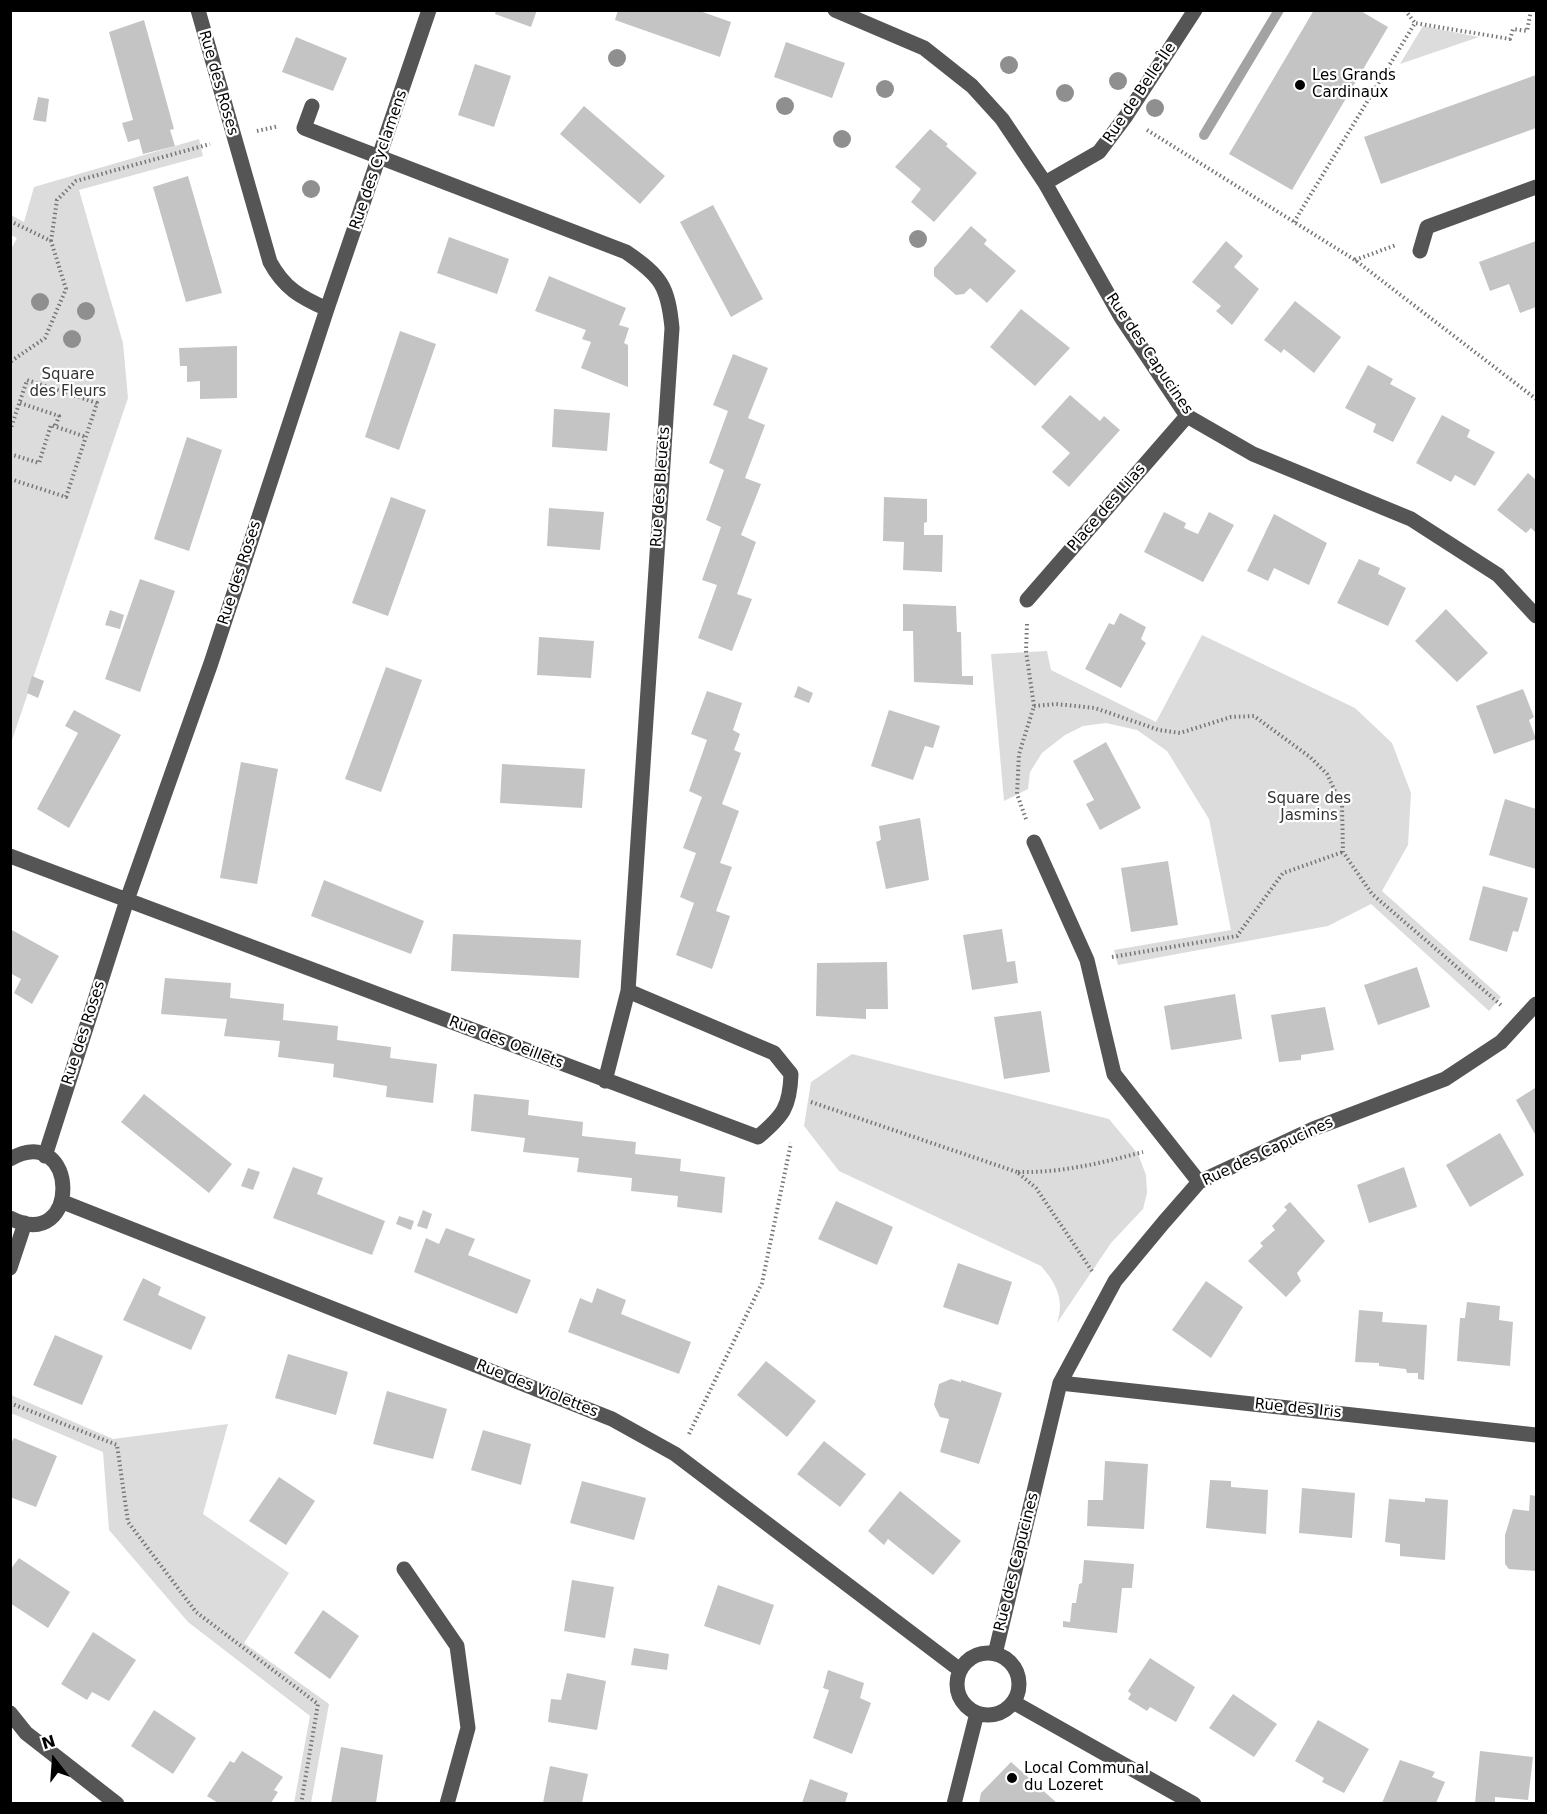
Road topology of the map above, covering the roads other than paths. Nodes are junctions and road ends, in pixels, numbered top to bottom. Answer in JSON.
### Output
{"nodes":[{"id":1,"x":198,"y":10,"type":"edge"},
{"id":2,"x":429,"y":10,"type":"edge"},
{"id":3,"x":836,"y":10,"type":"edge"},
{"id":4,"x":1195,"y":10,"type":"edge"},
{"id":5,"x":312,"y":106,"type":"dead end"},
{"id":6,"x":380,"y":159,"type":"junction"},
{"id":7,"x":1045,"y":183,"type":"junction"},
{"id":8,"x":1536,"y":188,"type":"edge"},
{"id":9,"x":1420,"y":251,"type":"road end"},
{"id":10,"x":327,"y":309,"type":"junction"},
{"id":11,"x":1187,"y":416,"type":"junction"},
{"id":12,"x":1027,"y":600,"type":"road end"},
{"id":13,"x":1536,"y":616,"type":"edge"},
{"id":14,"x":1034,"y":842,"type":"road end"},
{"id":15,"x":10,"y":856,"type":"edge"},
{"id":16,"x":127,"y":900,"type":"junction"},
{"id":17,"x":628,"y":991,"type":"junction"},
{"id":18,"x":1536,"y":1004,"type":"edge"},
{"id":19,"x":605,"y":1081,"type":"junction"},
{"id":20,"x":45,"y":1156,"type":"junction"},
{"id":21,"x":10,"y":1160,"type":"edge"},
{"id":22,"x":1198,"y":1182,"type":"junction"},
{"id":23,"x":63,"y":1202,"type":"junction"},
{"id":24,"x":18,"y":1221,"type":"edge"},
{"id":25,"x":10,"y":1268,"type":"edge"},
{"id":26,"x":1060,"y":1383,"type":"junction"},
{"id":27,"x":1536,"y":1435,"type":"edge"},
{"id":28,"x":404,"y":1569,"type":"dead end"},
{"id":29,"x":995,"y":1654,"type":"junction"},
{"id":30,"x":960,"y":1670,"type":"junction"},
{"id":31,"x":1013,"y":1702,"type":"junction"},
{"id":32,"x":10,"y":1713,"type":"edge"},
{"id":33,"x":977,"y":1713,"type":"junction"},
{"id":34,"x":117,"y":1803,"type":"edge"},
{"id":35,"x":447,"y":1803,"type":"edge"},
{"id":36,"x":954,"y":1803,"type":"edge"},
{"id":37,"x":1194,"y":1803,"type":"edge"}],
"edges":[{"from":1,"to":10,"type":"street","name":"Rue des Roses"},
{"from":2,"to":6,"type":"street","name":"Rue des Cyclamens"},
{"from":3,"to":7,"type":"street","name":"Rue des Capucines"},
{"from":4,"to":7,"type":"street","name":"Rue de Belle-Île"},
{"from":5,"to":6,"type":"street","name":"Rue des Bleuets"},
{"from":6,"to":10,"type":"street","name":"Rue des Cyclamens"},
{"from":6,"to":17,"type":"street","name":"Rue des Bleuets"},
{"from":7,"to":11,"type":"street","name":"Rue des Capucines"},
{"from":8,"to":9,"type":"street"},
{"from":10,"to":16,"type":"street","name":"Rue des Roses"},
{"from":11,"to":12,"type":"street","name":"Place des Lilas"},
{"from":11,"to":13,"type":"street","name":"Rue des Capucines"},
{"from":14,"to":22,"type":"street"},
{"from":15,"to":16,"type":"street","name":"Rue des Oeillets"},
{"from":16,"to":19,"type":"street","name":"Rue des Oeillets"},
{"from":16,"to":20,"type":"street","name":"Rue des Roses"},
{"from":17,"to":19,"type":"street","name":"Rue des Bleuets"},
{"from":17,"to":19,"type":"street","name":"Rue des Oeillets"},
{"from":18,"to":22,"type":"street","name":"Rue des Capucines"},
{"from":20,"to":21,"type":"street"},
{"from":20,"to":23,"type":"street"},
{"from":22,"to":26,"type":"street","name":"Rue des Capucines"},
{"from":23,"to":24,"type":"street"},
{"from":23,"to":30,"type":"street","name":"Rue des Violettes"},
{"from":24,"to":25,"type":"street"},
{"from":26,"to":27,"type":"street","name":"Rue des Iris"},
{"from":26,"to":29,"type":"street","name":"Rue des Capucines"},
{"from":28,"to":35,"type":"street"},
{"from":29,"to":30,"type":"street"},
{"from":29,"to":31,"type":"street"},
{"from":30,"to":33,"type":"street"},
{"from":31,"to":33,"type":"street"},
{"from":31,"to":37,"type":"street"},
{"from":32,"to":34,"type":"street"},
{"from":33,"to":36,"type":"street"}]}
